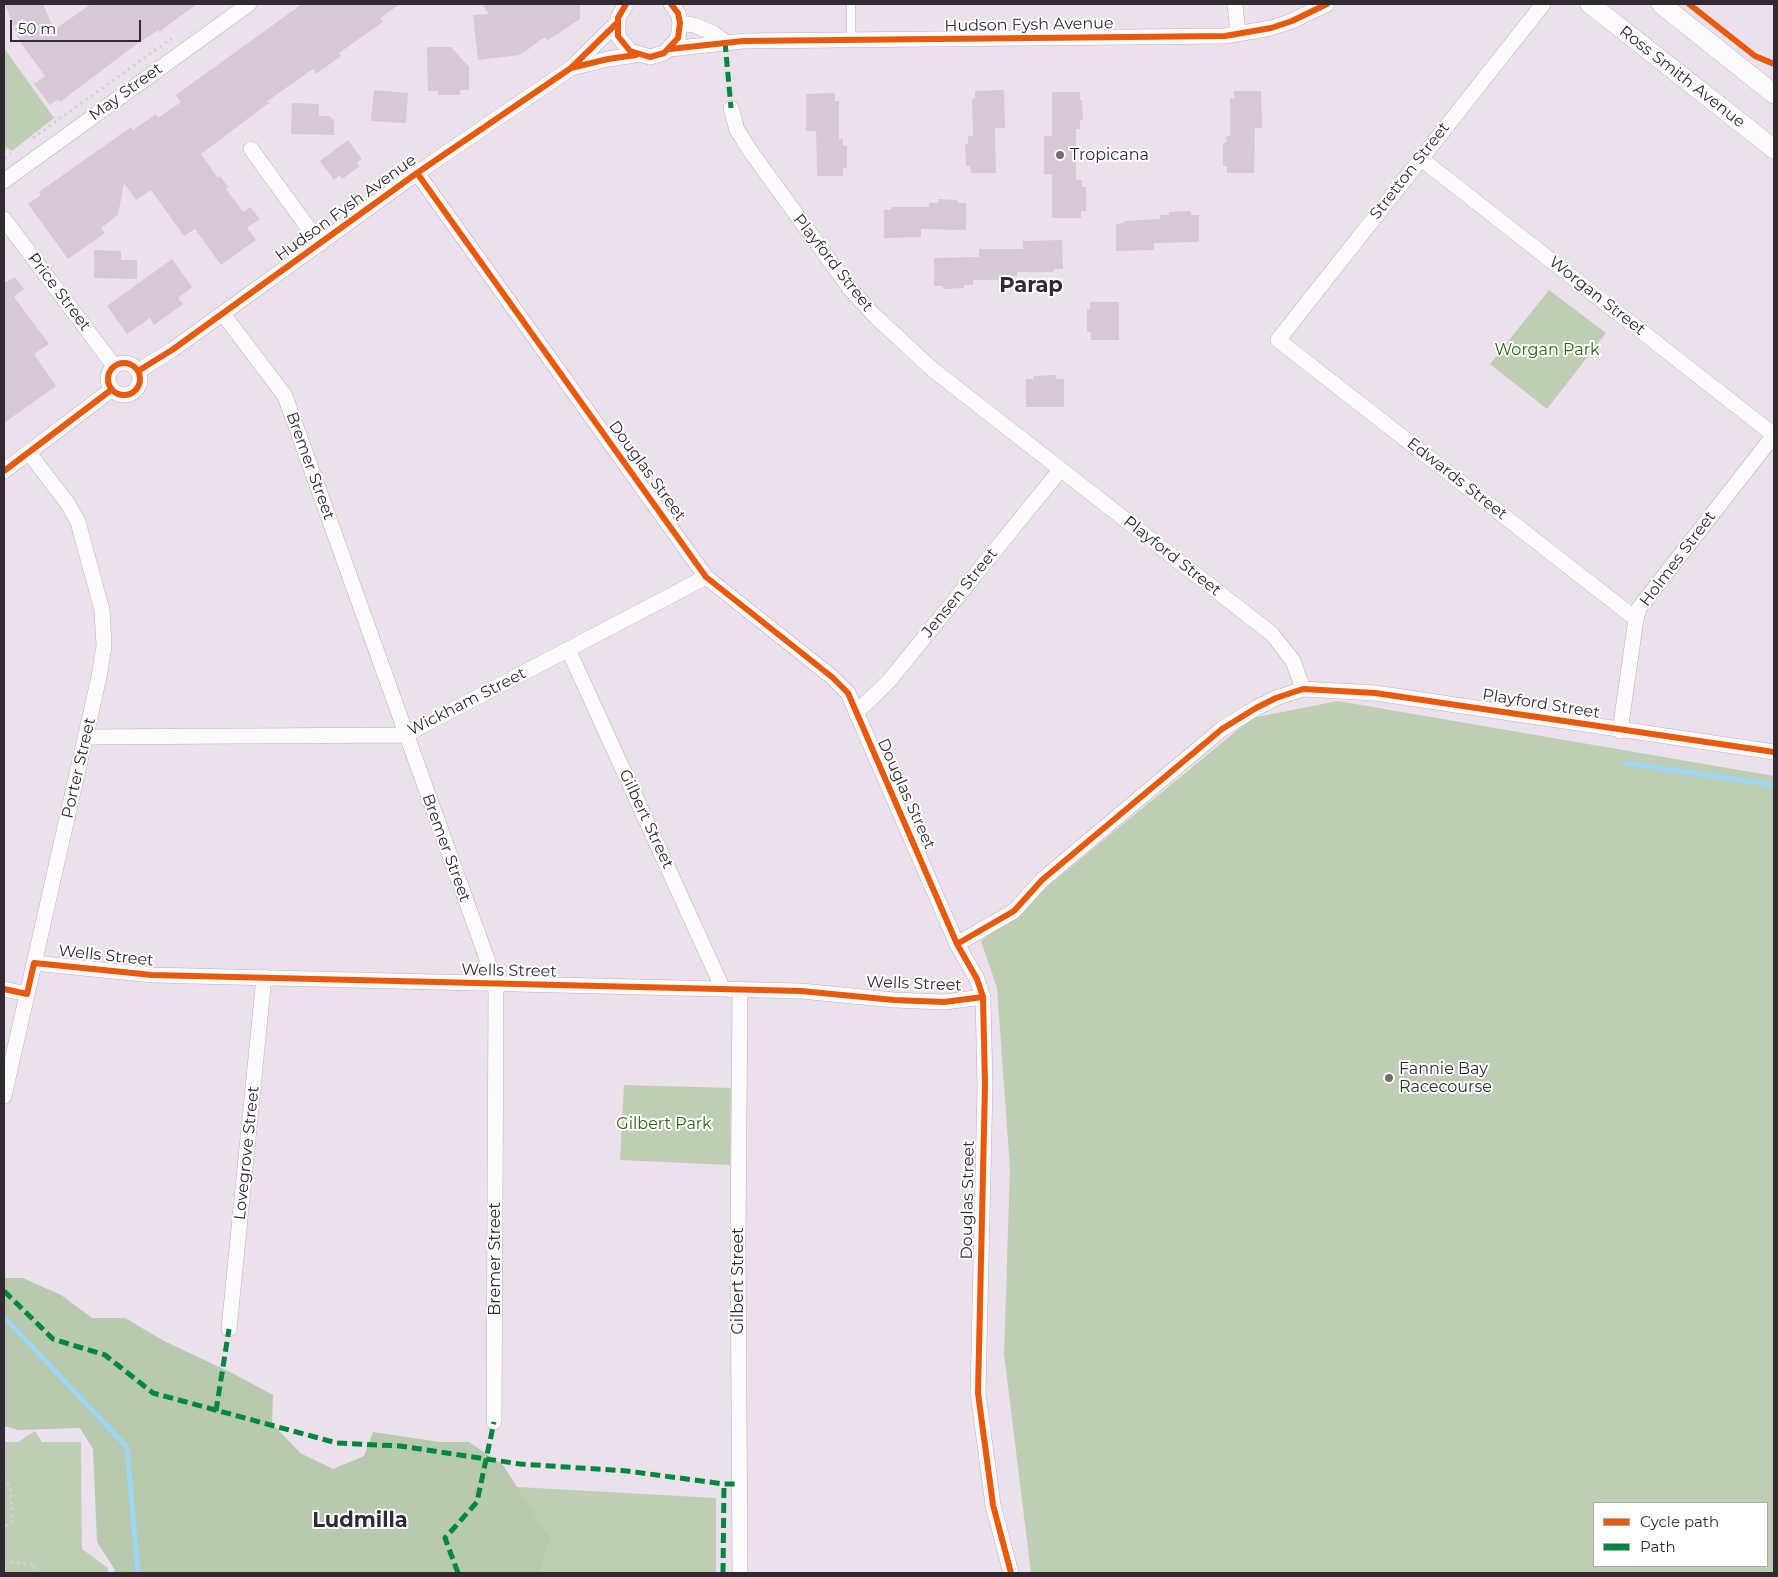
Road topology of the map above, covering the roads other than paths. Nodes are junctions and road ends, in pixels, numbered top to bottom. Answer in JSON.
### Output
{"nodes":[{"id":1,"x":249,"y":4,"type":"edge"},
{"id":2,"x":851,"y":4,"type":"edge"},
{"id":3,"x":1235,"y":4,"type":"edge"},
{"id":4,"x":1327,"y":4,"type":"edge"},
{"id":5,"x":1543,"y":4,"type":"edge"},
{"id":6,"x":1590,"y":4,"type":"edge"},
{"id":7,"x":1661,"y":4,"type":"edge"},
{"id":8,"x":620,"y":11,"type":"edge"},
{"id":9,"x":678,"y":11,"type":"edge"},
{"id":10,"x":1238,"y":34,"type":"junction"},
{"id":11,"x":851,"y":41,"type":"junction"},
{"id":12,"x":725,"y":42,"type":"junction"},
{"id":13,"x":670,"y":49,"type":"junction"},
{"id":14,"x":636,"y":55,"type":"junction"},
{"id":15,"x":571,"y":68,"type":"junction"},
{"id":16,"x":1773,"y":91,"type":"edge"},
{"id":17,"x":731,"y":108,"type":"dead end"},
{"id":18,"x":251,"y":149,"type":"dead end"},
{"id":19,"x":1774,"y":149,"type":"edge"},
{"id":20,"x":1420,"y":158,"type":"junction"},
{"id":21,"x":417,"y":173,"type":"junction"},
{"id":22,"x":4,"y":181,"type":"edge"},
{"id":23,"x":4,"y":219,"type":"edge"},
{"id":24,"x":320,"y":244,"type":"junction"},
{"id":25,"x":223,"y":314,"type":"junction"},
{"id":26,"x":1278,"y":340,"type":"joint"},
{"id":27,"x":114,"y":366,"type":"junction"},
{"id":28,"x":138,"y":371,"type":"junction"},
{"id":29,"x":111,"y":390,"type":"junction"},
{"id":30,"x":1774,"y":435,"type":"edge"},
{"id":31,"x":29,"y":453,"type":"junction"},
{"id":32,"x":1061,"y":469,"type":"junction"},
{"id":33,"x":4,"y":471,"type":"edge"},
{"id":34,"x":706,"y":577,"type":"junction"},
{"id":35,"x":1636,"y":618,"type":"junction"},
{"id":36,"x":568,"y":649,"type":"junction"},
{"id":37,"x":1303,"y":690,"type":"junction"},
{"id":38,"x":856,"y":713,"type":"junction"},
{"id":39,"x":1620,"y":731,"type":"junction"},
{"id":40,"x":405,"y":735,"type":"junction"},
{"id":41,"x":86,"y":736,"type":"junction"},
{"id":42,"x":1774,"y":752,"type":"edge"},
{"id":43,"x":957,"y":944,"type":"junction"},
{"id":44,"x":34,"y":963,"type":"junction"},
{"id":45,"x":264,"y":977,"type":"junction"},
{"id":46,"x":496,"y":984,"type":"junction"},
{"id":47,"x":4,"y":989,"type":"edge"},
{"id":48,"x":723,"y":989,"type":"junction"},
{"id":49,"x":740,"y":989,"type":"junction"},
{"id":50,"x":28,"y":994,"type":"junction"},
{"id":51,"x":983,"y":998,"type":"junction"},
{"id":52,"x":4,"y":1096,"type":"edge"},
{"id":53,"x":230,"y":1328,"type":"dead end"},
{"id":54,"x":494,"y":1422,"type":"dead end"},
{"id":55,"x":740,"y":1573,"type":"edge"},
{"id":56,"x":1010,"y":1573,"type":"edge"}],
"edges":[{"from":1,"to":22,"type":"street","name":"May Street"},
{"from":2,"to":11,"type":"lane"},
{"from":3,"to":10,"type":"street"},
{"from":4,"to":10,"type":"street","name":"Hudson Fysh Avenue"},
{"from":5,"to":20,"type":"street","name":"Stretton Street"},
{"from":6,"to":19,"type":"street","name":"Ross Smith Avenue"},
{"from":7,"to":16,"type":"street"},
{"from":8,"to":14,"type":"street"},
{"from":8,"to":15,"type":"street"},
{"from":9,"to":12,"type":"street"},
{"from":9,"to":13,"type":"street"},
{"from":10,"to":11,"type":"street","name":"Hudson Fysh Avenue"},
{"from":11,"to":12,"type":"street","name":"Hudson Fysh Avenue"},
{"from":12,"to":13,"type":"street","name":"Hudson Fysh Avenue"},
{"from":13,"to":14,"type":"street","name":"Hudson Fysh Avenue"},
{"from":14,"to":15,"type":"street","name":"Hudson Fysh Avenue"},
{"from":15,"to":21,"type":"street","name":"Hudson Fysh Avenue"},
{"from":17,"to":32,"type":"street","name":"Playford Street"},
{"from":18,"to":24,"type":"street"},
{"from":20,"to":26,"type":"street","name":"Stretton Street"},
{"from":20,"to":30,"type":"street","name":"Worgan Street"},
{"from":21,"to":24,"type":"street","name":"Hudson Fysh Avenue"},
{"from":21,"to":34,"type":"street","name":"Douglas Street"},
{"from":23,"to":27,"type":"street","name":"Price Street"},
{"from":24,"to":25,"type":"street","name":"Hudson Fysh Avenue"},
{"from":25,"to":28,"type":"street","name":"Hudson Fysh Avenue"},
{"from":25,"to":40,"type":"street","name":"Bremer Street"},
{"from":26,"to":35,"type":"street","name":"Edwards Street"},
{"from":27,"to":28,"type":"street"},
{"from":27,"to":29,"type":"street"},
{"from":28,"to":29,"type":"street"},
{"from":29,"to":31,"type":"street"},
{"from":30,"to":35,"type":"street","name":"Holmes Street"},
{"from":31,"to":33,"type":"street"},
{"from":31,"to":41,"type":"street","name":"Porter Street"},
{"from":32,"to":37,"type":"street","name":"Playford Street"},
{"from":32,"to":38,"type":"street","name":"Jensen Street"},
{"from":34,"to":36,"type":"street","name":"Wickham Street"},
{"from":34,"to":38,"type":"street","name":"Douglas Street"},
{"from":35,"to":39,"type":"street","name":"Holmes Street"},
{"from":36,"to":40,"type":"street","name":"Wickham Street"},
{"from":36,"to":48,"type":"street","name":"Gilbert Street"},
{"from":37,"to":39,"type":"street","name":"Playford Street"},
{"from":37,"to":43,"type":"street"},
{"from":38,"to":43,"type":"street","name":"Douglas Street"},
{"from":39,"to":42,"type":"street","name":"Playford Street"},
{"from":40,"to":41,"type":"street","name":"Wickham Street"},
{"from":40,"to":46,"type":"street","name":"Bremer Street"},
{"from":41,"to":44,"type":"street","name":"Porter Street"},
{"from":43,"to":51,"type":"street","name":"Douglas Street"},
{"from":44,"to":45,"type":"street","name":"Wells Street"},
{"from":44,"to":50,"type":"street","name":"Porter Street"},
{"from":45,"to":46,"type":"street","name":"Wells Street"},
{"from":45,"to":53,"type":"street","name":"Lovegrove Street"},
{"from":46,"to":48,"type":"street","name":"Wells Street"},
{"from":46,"to":54,"type":"street","name":"Bremer Street"},
{"from":47,"to":50,"type":"street"},
{"from":48,"to":49,"type":"street","name":"Wells Street"},
{"from":49,"to":51,"type":"street","name":"Wells Street"},
{"from":49,"to":55,"type":"street","name":"Gilbert Street"},
{"from":50,"to":52,"type":"street","name":"Porter Street"},
{"from":51,"to":56,"type":"street","name":"Douglas Street"}]}
